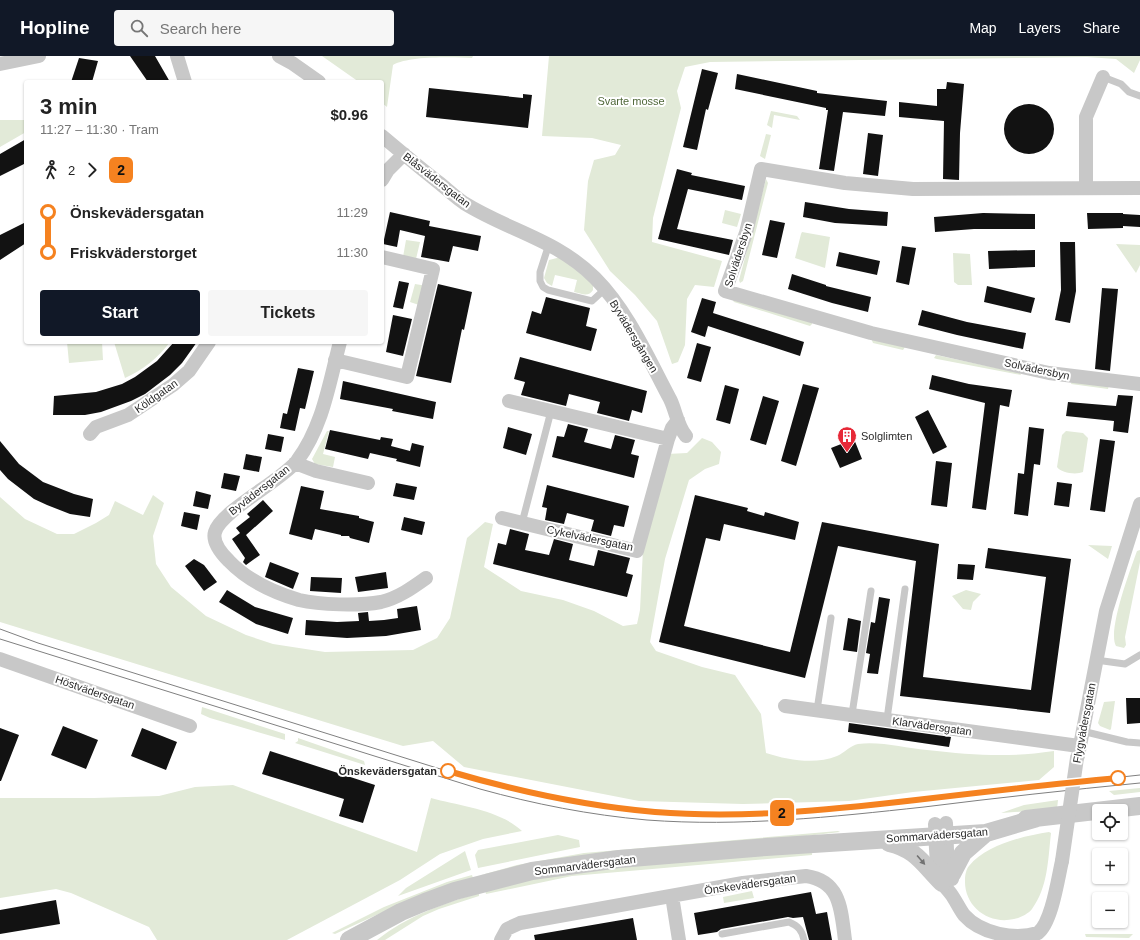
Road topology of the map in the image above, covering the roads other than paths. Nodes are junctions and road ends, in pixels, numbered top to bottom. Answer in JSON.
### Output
{"nodes":[{"id":1,"x":39,"y":56,"type":"edge"},
{"id":2,"x":176,"y":56,"type":"edge"},
{"id":3,"x":279,"y":56,"type":"edge"},
{"id":4,"x":0,"y":64,"type":"edge"},
{"id":5,"x":1103,"y":77,"type":"joint"},
{"id":6,"x":184,"y":80,"type":"edge"},
{"id":7,"x":317,"y":80,"type":"edge"},
{"id":8,"x":1140,"y":96,"type":"edge"},
{"id":9,"x":384,"y":138,"type":"edge"},
{"id":10,"x":404,"y":154,"type":"junction"},
{"id":11,"x":384,"y":177,"type":"edge"},
{"id":12,"x":1086,"y":188,"type":"junction"},
{"id":13,"x":1140,"y":188,"type":"edge"},
{"id":14,"x":495,"y":220,"type":"joint"},
{"id":15,"x":549,"y":244,"type":"junction"},
{"id":16,"x":384,"y":258,"type":"edge"},
{"id":17,"x":605,"y":289,"type":"junction"},
{"id":18,"x":208,"y":344,"type":"edge"},
{"id":19,"x":339,"y":344,"type":"edge"},
{"id":20,"x":335,"y":360,"type":"junction"},
{"id":21,"x":1140,"y":384,"type":"edge"},
{"id":22,"x":509,"y":401,"type":"dead end"},
{"id":23,"x":551,"y":411,"type":"junction"},
{"id":24,"x":678,"y":420,"type":"junction"},
{"id":25,"x":90,"y":434,"type":"dead end"},
{"id":26,"x":686,"y":436,"type":"dead end"},
{"id":27,"x":668,"y":439,"type":"junction"},
{"id":28,"x":295,"y":463,"type":"junction"},
{"id":29,"x":368,"y":483,"type":"dead end"},
{"id":30,"x":1140,"y":504,"type":"edge"},
{"id":31,"x":502,"y":518,"type":"dead end"},
{"id":32,"x":522,"y":524,"type":"junction"},
{"id":33,"x":426,"y":578,"type":"dead end"},
{"id":34,"x":905,"y":589,"type":"dead end"},
{"id":35,"x":871,"y":591,"type":"dead end"},
{"id":36,"x":831,"y":618,"type":"dead end"},
{"id":37,"x":1140,"y":655,"type":"edge"},
{"id":38,"x":0,"y":659,"type":"edge"},
{"id":39,"x":1096,"y":660,"type":"junction"},
{"id":40,"x":785,"y":706,"type":"dead end"},
{"id":41,"x":817,"y":710,"type":"junction"},
{"id":42,"x":852,"y":714,"type":"junction"},
{"id":43,"x":887,"y":719,"type":"junction"},
{"id":44,"x":190,"y":726,"type":"dead end"},
{"id":45,"x":1081,"y":731,"type":"junction"},
{"id":46,"x":1140,"y":743,"type":"edge"},
{"id":47,"x":1078,"y":752,"type":"junction"},
{"id":48,"x":1140,"y":806,"type":"edge"},
{"id":49,"x":1038,"y":818,"type":"junction"},
{"id":50,"x":941,"y":830,"type":"junction"},
{"id":51,"x":986,"y":833,"type":"junction"},
{"id":52,"x":874,"y":840,"type":"junction"},
{"id":53,"x":834,"y":841,"type":"junction"},
{"id":54,"x":949,"y":884,"type":"junction"},
{"id":55,"x":672,"y":896,"type":"junction"},
{"id":56,"x":722,"y":934,"type":"dead end"},
{"id":57,"x":1042,"y":936,"type":"edge"},
{"id":58,"x":349,"y":940,"type":"edge"},
{"id":59,"x":501,"y":940,"type":"edge"},
{"id":60,"x":679,"y":940,"type":"edge"},
{"id":61,"x":804,"y":940,"type":"edge"},
{"id":62,"x":845,"y":940,"type":"edge"}],
"edges":[{"from":1,"to":4,"type":"street"},
{"from":2,"to":6,"type":"street"},
{"from":3,"to":7,"type":"street"},
{"from":5,"to":8,"type":"lane"},
{"from":5,"to":12,"type":"street"},
{"from":9,"to":10,"type":"street","name":"Blåsvädersgatan"},
{"from":10,"to":11,"type":"street"},
{"from":10,"to":14,"type":"street","name":"Blåsvädersgatan"},
{"from":12,"to":13,"type":"street","name":"Solvädersbyn"},
{"from":12,"to":21,"type":"street","name":"Solvädersbyn"},
{"from":14,"to":15,"type":"street","name":"Byvädersgången"},
{"from":15,"to":17,"type":"street","name":"Byvädersgången"},
{"from":15,"to":17,"type":"lane"},
{"from":16,"to":20,"type":"street"},
{"from":17,"to":24,"type":"street","name":"Byvädersgången"},
{"from":18,"to":25,"type":"street","name":"Köldgatan"},
{"from":19,"to":20,"type":"street","name":"Byvädersgatan"},
{"from":20,"to":28,"type":"street","name":"Byvädersgatan"},
{"from":22,"to":23,"type":"street"},
{"from":23,"to":27,"type":"street"},
{"from":23,"to":32,"type":"lane"},
{"from":24,"to":26,"type":"street","name":"Byvädersgången"},
{"from":24,"to":27,"type":"street","name":"Cykelvädersgatan"},
{"from":27,"to":32,"type":"street","name":"Cykelvädersgatan"},
{"from":28,"to":29,"type":"street","name":"Byvädersgatan"},
{"from":28,"to":33,"type":"street","name":"Byvädersgatan"},
{"from":30,"to":39,"type":"street","name":"Flygvädersgatan"},
{"from":31,"to":32,"type":"street","name":"Cykelvädersgatan"},
{"from":34,"to":43,"type":"lane"},
{"from":35,"to":42,"type":"lane"},
{"from":36,"to":41,"type":"lane"},
{"from":37,"to":39,"type":"lane"},
{"from":38,"to":44,"type":"street","name":"Höstvädersgatan"},
{"from":39,"to":45,"type":"street","name":"Flygvädersgatan"},
{"from":40,"to":41,"type":"street","name":"Klarvädersgatan"},
{"from":41,"to":42,"type":"street","name":"Klarvädersgatan"},
{"from":42,"to":43,"type":"street","name":"Klarvädersgatan"},
{"from":43,"to":47,"type":"street","name":"Klarvädersgatan"},
{"from":45,"to":46,"type":"lane"},
{"from":45,"to":47,"type":"street","name":"Flygvädersgatan"},
{"from":47,"to":57,"type":"street","name":"Flygvädersgatan","bridge":true},
{"from":48,"to":49,"type":"street","name":"Sommarvädersgatan"},
{"from":49,"to":50,"type":"street","name":"Sommarvädersgatan"},
{"from":49,"to":51,"type":"street","name":"Sommarvädersgatan"},
{"from":50,"to":51,"type":"street","name":"Sommarvädersgatan"},
{"from":50,"to":52,"type":"street","name":"Sommarvädersgatan"},
{"from":50,"to":53,"type":"street","name":"Sommarvädersgatan"},
{"from":50,"to":54,"type":"street","name":"Flygvädersgatan"},
{"from":51,"to":54,"type":"street"},
{"from":52,"to":53,"type":"street","name":"Sommarvädersgatan"},
{"from":52,"to":54,"type":"street","one_way":true},
{"from":53,"to":58,"type":"street","name":"Sommarvädersgatan"},
{"from":54,"to":57,"type":"street","name":"Flygvädersgatan"},
{"from":55,"to":59,"type":"street","name":"Önskevädersgatan"},
{"from":55,"to":60,"type":"street"},
{"from":55,"to":62,"type":"street","name":"Önskevädersgatan"},
{"from":56,"to":61,"type":"lane"}]}
